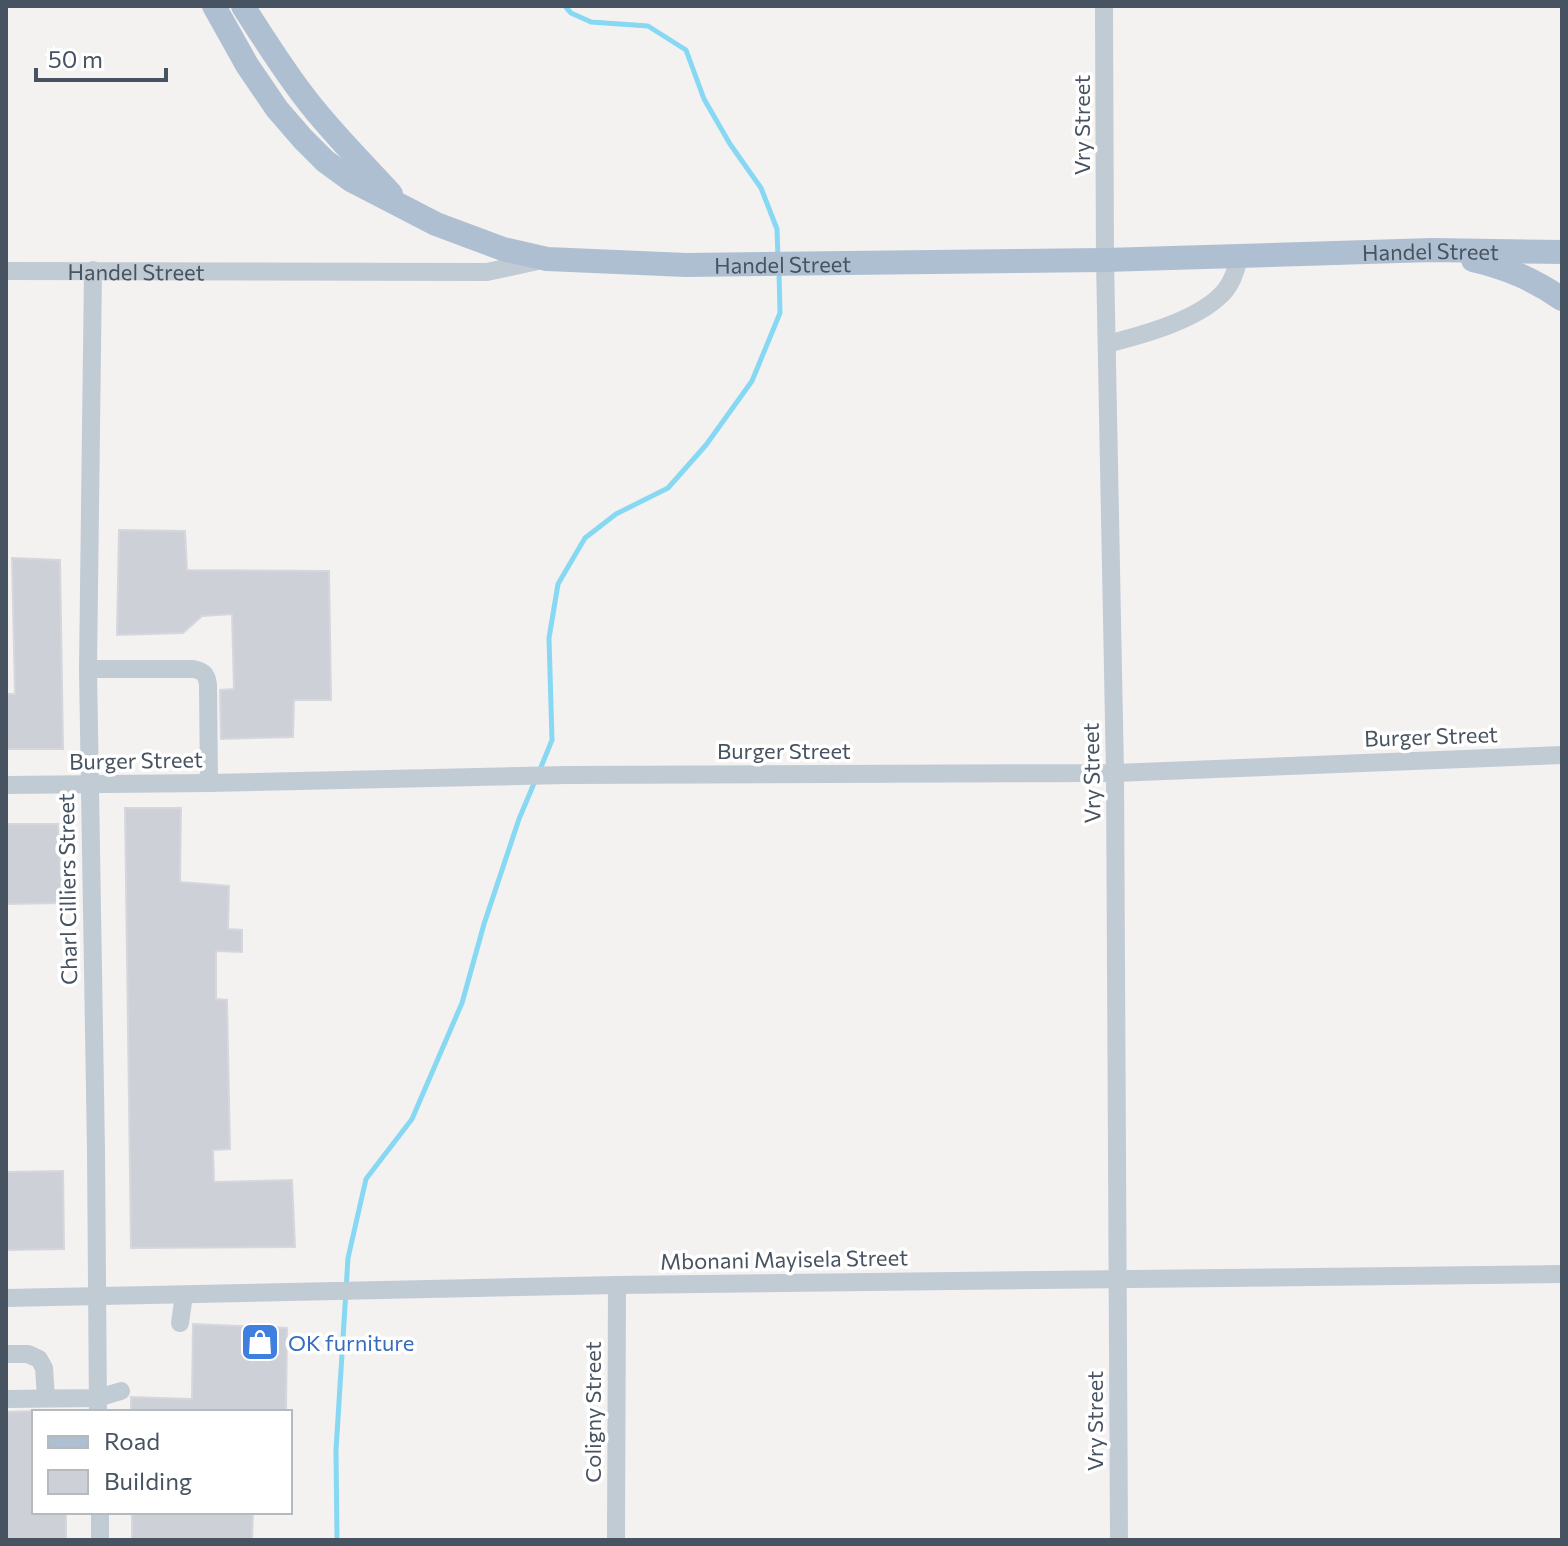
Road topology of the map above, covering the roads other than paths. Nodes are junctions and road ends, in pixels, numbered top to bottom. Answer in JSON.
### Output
{"nodes":[{"id":1,"x":214,"y":6,"type":"edge"},
{"id":2,"x":243,"y":6,"type":"edge"},
{"id":3,"x":1104,"y":6,"type":"edge"},
{"id":4,"x":404,"y":207,"type":"junction"},
{"id":5,"x":1432,"y":250,"type":"junction"},
{"id":6,"x":1562,"y":252,"type":"edge"},
{"id":7,"x":1240,"y":256,"type":"junction"},
{"id":8,"x":547,"y":259,"type":"junction"},
{"id":9,"x":1105,"y":260,"type":"junction"},
{"id":10,"x":93,"y":270,"type":"junction"},
{"id":11,"x":6,"y":271,"type":"edge"},
{"id":12,"x":1562,"y":299,"type":"edge"},
{"id":13,"x":1107,"y":344,"type":"junction"},
{"id":14,"x":88,"y":669,"type":"junction"},
{"id":15,"x":1562,"y":755,"type":"edge"},
{"id":16,"x":1115,"y":773,"type":"junction"},
{"id":17,"x":209,"y":783,"type":"junction"},
{"id":18,"x":6,"y":785,"type":"edge"},
{"id":19,"x":89,"y":785,"type":"junction"},
{"id":20,"x":1562,"y":1274,"type":"edge"},
{"id":21,"x":1117,"y":1279,"type":"junction"},
{"id":22,"x":617,"y":1285,"type":"junction"},
{"id":23,"x":184,"y":1295,"type":"junction"},
{"id":24,"x":6,"y":1298,"type":"edge"},
{"id":25,"x":97,"y":1298,"type":"junction"},
{"id":26,"x":180,"y":1323,"type":"dead end"},
{"id":27,"x":6,"y":1354,"type":"edge"},
{"id":28,"x":121,"y":1391,"type":"dead end"},
{"id":29,"x":46,"y":1398,"type":"junction"},
{"id":30,"x":6,"y":1399,"type":"edge"},
{"id":31,"x":98,"y":1405,"type":"edge"},
{"id":32,"x":100,"y":1514,"type":"edge"},
{"id":33,"x":100,"y":1540,"type":"edge"},
{"id":34,"x":616,"y":1540,"type":"edge"},
{"id":35,"x":1119,"y":1540,"type":"edge"}],
"edges":[{"from":1,"to":4,"type":"main road"},
{"from":2,"to":4,"type":"main road"},
{"from":3,"to":9,"type":"street","name":"Vry Street"},
{"from":4,"to":8,"type":"main road"},
{"from":5,"to":6,"type":"main road","name":"Handel Street"},
{"from":5,"to":7,"type":"main road","name":"Handel Street"},
{"from":5,"to":12,"type":"main road"},
{"from":7,"to":9,"type":"main road","name":"Handel Street"},
{"from":7,"to":13,"type":"street"},
{"from":8,"to":9,"type":"main road","name":"Handel Street"},
{"from":8,"to":10,"type":"street","name":"Handel Street"},
{"from":9,"to":13,"type":"street","name":"Vry Street"},
{"from":10,"to":11,"type":"street","name":"Handel Street"},
{"from":10,"to":14,"type":"street","name":"Charl Cilliers Street"},
{"from":13,"to":16,"type":"street","name":"Vry Street"},
{"from":14,"to":17,"type":"street"},
{"from":14,"to":19,"type":"street","name":"Charl Cilliers Street"},
{"from":15,"to":16,"type":"street","name":"Burger Street"},
{"from":16,"to":17,"type":"street","name":"Burger Street"},
{"from":16,"to":21,"type":"street","name":"Vry Street"},
{"from":17,"to":19,"type":"street","name":"Burger Street"},
{"from":18,"to":19,"type":"street","name":"Burger Street"},
{"from":19,"to":25,"type":"street","name":"Charl Cilliers Street"},
{"from":20,"to":21,"type":"street","name":"Mbonani Mayisela Street"},
{"from":21,"to":22,"type":"street","name":"Mbonani Mayisela Street"},
{"from":21,"to":35,"type":"street","name":"Vry Street"},
{"from":22,"to":23,"type":"street","name":"Mbonani Mayisela Street"},
{"from":22,"to":34,"type":"street","name":"Coligny Street"},
{"from":23,"to":25,"type":"street","name":"Mbonani Mayisela Street"},
{"from":23,"to":26,"type":"street"},
{"from":24,"to":25,"type":"street","name":"Mbonani Mayisela Street"},
{"from":25,"to":31,"type":"street","name":"Charl Cilliers Street"},
{"from":27,"to":29,"type":"street"},
{"from":28,"to":31,"type":"street"},
{"from":29,"to":30,"type":"street"},
{"from":29,"to":31,"type":"street"},
{"from":32,"to":33,"type":"street"}]}
